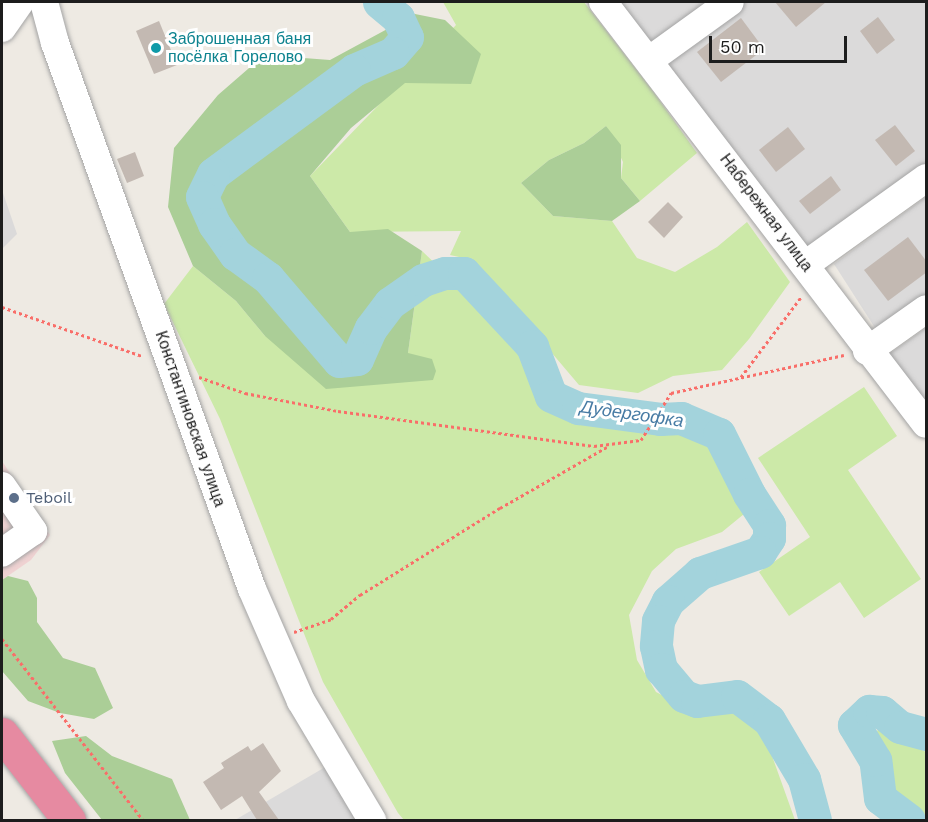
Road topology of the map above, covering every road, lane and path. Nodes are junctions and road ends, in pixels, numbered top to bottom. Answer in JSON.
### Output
{"nodes":[{"id":1,"x":20,"y":2,"type":"edge"},
{"id":2,"x":44,"y":2,"type":"edge"},
{"id":3,"x":603,"y":2,"type":"edge"},
{"id":4,"x":730,"y":2,"type":"edge"},
{"id":5,"x":2,"y":28,"type":"edge"},
{"id":6,"x":651,"y":59,"type":"junction"},
{"id":7,"x":927,"y":178,"type":"edge"},
{"id":8,"x":809,"y":270,"type":"junction"},
{"id":9,"x":2,"y":307,"type":"edge"},
{"id":10,"x":927,"y":309,"type":"edge"},
{"id":11,"x":867,"y":351,"type":"junction"},
{"id":12,"x":173,"y":368,"type":"junction"},
{"id":13,"x":741,"y":377,"type":"junction"},
{"id":14,"x":927,"y":424,"type":"edge"},
{"id":15,"x":609,"y":446,"type":"junction"},
{"id":16,"x":2,"y":486,"type":"edge"},
{"id":17,"x":2,"y":553,"type":"edge"},
{"id":18,"x":2,"y":639,"type":"edge"},
{"id":19,"x":274,"y":642,"type":"junction"},
{"id":20,"x":2,"y":734,"type":"edge"},
{"id":21,"x":69,"y":820,"type":"edge"},
{"id":22,"x":143,"y":820,"type":"edge"},
{"id":23,"x":372,"y":820,"type":"edge"}],
"edges":[{"from":1,"to":5,"type":"street"},
{"from":2,"to":12,"type":"street","name":"Константиновская улица"},
{"from":3,"to":6,"type":"street","name":"Набережная улица"},
{"from":4,"to":6,"type":"street"},
{"from":6,"to":8,"type":"street","name":"Набережная улица"},
{"from":7,"to":8,"type":"street"},
{"from":8,"to":11,"type":"street","name":"Набережная улица"},
{"from":8,"to":13,"type":"path"},
{"from":9,"to":12,"type":"path"},
{"from":10,"to":11,"type":"street"},
{"from":11,"to":13,"type":"path"},
{"from":11,"to":14,"type":"street","name":"Набережная улица"},
{"from":12,"to":15,"type":"path"},
{"from":12,"to":19,"type":"street","name":"Константиновская улица"},
{"from":13,"to":15,"type":"path"},
{"from":15,"to":19,"type":"path"},
{"from":16,"to":17,"type":"street"},
{"from":18,"to":22,"type":"path"},
{"from":19,"to":23,"type":"street","name":"Константиновская улица"},
{"from":20,"to":21,"type":"highway"}]}
